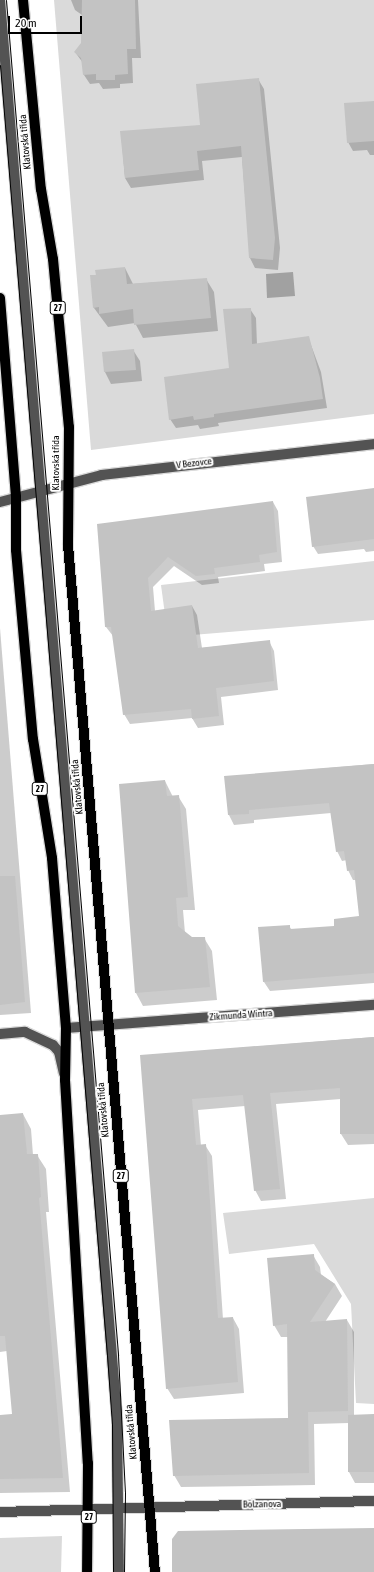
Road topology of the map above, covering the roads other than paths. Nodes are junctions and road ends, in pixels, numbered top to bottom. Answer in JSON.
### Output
{"nodes":[{"id":1,"x":0,"y":0,"type":"edge"},
{"id":2,"x":23,"y":0,"type":"edge"},
{"id":3,"x":0,"y":298,"type":"edge"},
{"id":4,"x":374,"y":444,"type":"edge"},
{"id":5,"x":68,"y":483,"type":"junction"},
{"id":6,"x":40,"y":491,"type":"junction"},
{"id":7,"x":16,"y":497,"type":"junction"},
{"id":8,"x":0,"y":502,"type":"edge"},
{"id":9,"x":374,"y":1005,"type":"edge"},
{"id":10,"x":108,"y":1025,"type":"junction"},
{"id":11,"x":85,"y":1027,"type":"junction"},
{"id":12,"x":66,"y":1028,"type":"junction"},
{"id":13,"x":0,"y":1034,"type":"edge"},
{"id":14,"x":66,"y":1080,"type":"junction"},
{"id":15,"x":374,"y":1501,"type":"edge"},
{"id":16,"x":149,"y":1507,"type":"junction"},
{"id":17,"x":119,"y":1508,"type":"junction"},
{"id":18,"x":89,"y":1509,"type":"junction"},
{"id":19,"x":0,"y":1512,"type":"edge"},
{"id":20,"x":87,"y":1572,"type":"edge"},
{"id":21,"x":119,"y":1572,"type":"edge"},
{"id":22,"x":155,"y":1572,"type":"edge"}],
"edges":[{"from":1,"to":6,"type":"street","name":"Klatovská třída"},
{"from":2,"to":5,"type":"main road","name":"Klatovská třída","number":"27"},
{"from":3,"to":7,"type":"main road","number":"27"},
{"from":4,"to":5,"type":"street","name":"V Bezovce"},
{"from":5,"to":6,"type":"street","name":"V Bezovce"},
{"from":5,"to":10,"type":"main road","name":"Klatovská třída","number":"27"},
{"from":6,"to":7,"type":"street","name":"V Bezovce"},
{"from":6,"to":11,"type":"street","name":"Klatovská třída"},
{"from":7,"to":8,"type":"street","name":"V Bezovce"},
{"from":7,"to":12,"type":"main road","number":"27"},
{"from":9,"to":10,"type":"street","name":"Zikmunda Wintra"},
{"from":10,"to":11,"type":"street","name":"Zikmunda Wintra"},
{"from":10,"to":16,"type":"main road","name":"Klatovská třída","number":"27"},
{"from":11,"to":12,"type":"street","name":"Zikmunda Wintra"},
{"from":11,"to":17,"type":"street","name":"Klatovská třída"},
{"from":12,"to":14,"type":"main road","number":"27"},
{"from":13,"to":14,"type":"street"},
{"from":14,"to":18,"type":"main road","number":"27"},
{"from":15,"to":16,"type":"street","name":"Bolzanova"},
{"from":16,"to":17,"type":"street","name":"Bolzanova"},
{"from":16,"to":22,"type":"main road","name":"Klatovská třída","number":"27"},
{"from":17,"to":18,"type":"street","name":"Bolzanova"},
{"from":17,"to":21,"type":"street","name":"Klatovská třída"},
{"from":18,"to":19,"type":"street","name":"Bolzanova"},
{"from":18,"to":20,"type":"main road","number":"27"}]}
